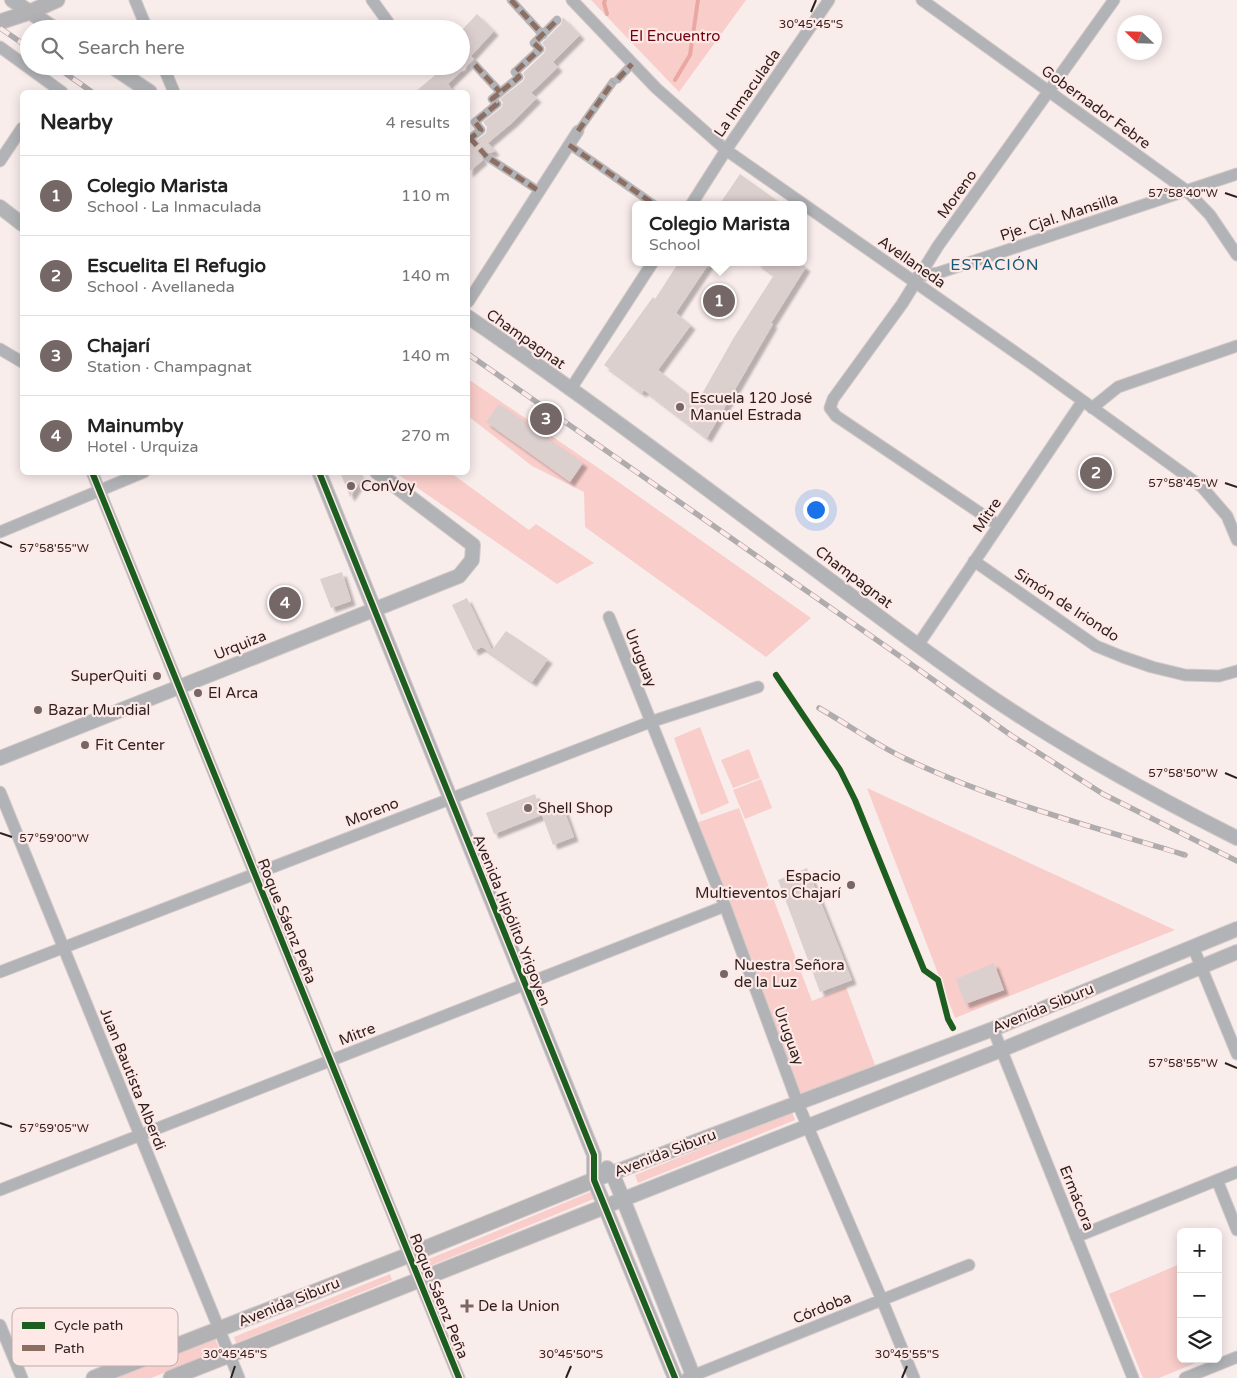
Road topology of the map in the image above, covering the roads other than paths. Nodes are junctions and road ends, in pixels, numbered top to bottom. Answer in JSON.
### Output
{"nodes":[{"id":1,"x":12,"y":0,"type":"edge"},
{"id":2,"x":57,"y":0,"type":"edge"},
{"id":3,"x":135,"y":0,"type":"edge"},
{"id":4,"x":372,"y":0,"type":"edge"},
{"id":5,"x":511,"y":0,"type":"edge"},
{"id":6,"x":572,"y":0,"type":"edge"},
{"id":7,"x":830,"y":0,"type":"edge"},
{"id":8,"x":922,"y":0,"type":"edge"},
{"id":9,"x":1114,"y":0,"type":"edge"},
{"id":10,"x":30,"y":12,"type":"junction"},
{"id":11,"x":42,"y":20,"type":"edge"},
{"id":12,"x":143,"y":20,"type":"edge"},
{"id":13,"x":386,"y":20,"type":"edge"},
{"id":14,"x":557,"y":20,"type":"dead end"},
{"id":15,"x":0,"y":22,"type":"edge"},
{"id":16,"x":543,"y":34,"type":"junction"},
{"id":17,"x":0,"y":47,"type":"edge"},
{"id":18,"x":20,"y":64,"type":"edge"},
{"id":19,"x":632,"y":64,"type":"junction"},
{"id":20,"x":475,"y":65,"type":"dead end"},
{"id":21,"x":33,"y":75,"type":"edge"},
{"id":22,"x":124,"y":75,"type":"edge"},
{"id":23,"x":167,"y":75,"type":"edge"},
{"id":24,"x":49,"y":89,"type":"edge"},
{"id":25,"x":147,"y":90,"type":"edge"},
{"id":26,"x":173,"y":90,"type":"edge"},
{"id":27,"x":500,"y":92,"type":"junction"},
{"id":28,"x":1048,"y":92,"type":"junction"},
{"id":29,"x":20,"y":131,"type":"edge"},
{"id":30,"x":578,"y":131,"type":"joint"},
{"id":31,"x":470,"y":139,"type":"edge"},
{"id":32,"x":569,"y":145,"type":"junction"},
{"id":33,"x":726,"y":150,"type":"junction"},
{"id":34,"x":487,"y":157,"type":"tunnel mouth"},
{"id":35,"x":0,"y":161,"type":"edge"},
{"id":36,"x":1237,"y":174,"type":"edge"},
{"id":37,"x":1187,"y":191,"type":"junction"},
{"id":38,"x":539,"y":192,"type":"junction"},
{"id":39,"x":648,"y":201,"type":"edge"},
{"id":40,"x":694,"y":201,"type":"edge"},
{"id":41,"x":801,"y":201,"type":"edge"},
{"id":42,"x":807,"y":205,"type":"edge"},
{"id":43,"x":0,"y":207,"type":"edge"},
{"id":44,"x":20,"y":222,"type":"edge"},
{"id":45,"x":1237,"y":255,"type":"edge"},
{"id":46,"x":650,"y":266,"type":"edge"},
{"id":47,"x":916,"y":279,"type":"junction"},
{"id":48,"x":470,"y":299,"type":"edge"},
{"id":49,"x":470,"y":318,"type":"edge"},
{"id":50,"x":1237,"y":346,"type":"edge"},
{"id":51,"x":0,"y":349,"type":"edge"},
{"id":52,"x":20,"y":361,"type":"edge"},
{"id":53,"x":570,"y":390,"type":"junction"},
{"id":54,"x":1087,"y":405,"type":"junction"},
{"id":55,"x":93,"y":475,"type":"edge"},
{"id":56,"x":137,"y":475,"type":"edge"},
{"id":57,"x":320,"y":475,"type":"edge"},
{"id":58,"x":381,"y":475,"type":"edge"},
{"id":59,"x":100,"y":491,"type":"junction"},
{"id":60,"x":1232,"y":514,"type":"edge"},
{"id":61,"x":998,"y":526,"type":"junction"},
{"id":62,"x":0,"y":532,"type":"edge"},
{"id":63,"x":1237,"y":540,"type":"edge"},
{"id":64,"x":974,"y":562,"type":"junction"},
{"id":65,"x":375,"y":610,"type":"junction"},
{"id":66,"x":609,"y":617,"type":"dead end"},
{"id":67,"x":918,"y":645,"type":"junction"},
{"id":68,"x":1237,"y":671,"type":"edge"},
{"id":69,"x":179,"y":687,"type":"junction"},
{"id":70,"x":758,"y":687,"type":"dead end"},
{"id":71,"x":650,"y":722,"type":"junction"},
{"id":72,"x":0,"y":758,"type":"edge"},
{"id":73,"x":0,"y":792,"type":"edge"},
{"id":74,"x":449,"y":798,"type":"junction"},
{"id":75,"x":1237,"y":838,"type":"edge"},
{"id":76,"x":254,"y":874,"type":"junction"},
{"id":77,"x":725,"y":906,"type":"junction"},
{"id":78,"x":1237,"y":929,"type":"edge"},
{"id":79,"x":1193,"y":946,"type":"junction"},
{"id":80,"x":64,"y":948,"type":"junction"},
{"id":81,"x":1237,"y":952,"type":"edge"},
{"id":82,"x":1203,"y":968,"type":"junction"},
{"id":83,"x":0,"y":972,"type":"edge"},
{"id":84,"x":525,"y":986,"type":"junction"},
{"id":85,"x":993,"y":1029,"type":"junction"},
{"id":86,"x":1001,"y":1050,"type":"junction"},
{"id":87,"x":1237,"y":1054,"type":"edge"},
{"id":88,"x":330,"y":1061,"type":"junction"},
{"id":89,"x":798,"y":1104,"type":"junction"},
{"id":90,"x":807,"y":1126,"type":"junction"},
{"id":91,"x":140,"y":1135,"type":"junction"},
{"id":92,"x":594,"y":1156,"type":"junction"},
{"id":93,"x":1237,"y":1172,"type":"edge"},
{"id":94,"x":612,"y":1173,"type":"junction"},
{"id":95,"x":594,"y":1180,"type":"junction"},
{"id":96,"x":1217,"y":1180,"type":"junction"},
{"id":97,"x":0,"y":1190,"type":"edge"},
{"id":98,"x":623,"y":1199,"type":"junction"},
{"id":99,"x":606,"y":1206,"type":"junction"},
{"id":100,"x":1237,"y":1230,"type":"edge"},
{"id":101,"x":1076,"y":1237,"type":"junction"},
{"id":102,"x":409,"y":1255,"type":"junction"},
{"id":103,"x":969,"y":1265,"type":"dead end"},
{"id":104,"x":419,"y":1280,"type":"junction"},
{"id":105,"x":882,"y":1300,"type":"junction"},
{"id":106,"x":0,"y":1325,"type":"edge"},
{"id":107,"x":220,"y":1330,"type":"junction"},
{"id":108,"x":178,"y":1346,"type":"edge"},
{"id":109,"x":12,"y":1354,"type":"edge"},
{"id":110,"x":230,"y":1355,"type":"junction"},
{"id":111,"x":1237,"y":1357,"type":"edge"},
{"id":112,"x":17,"y":1366,"type":"edge"},
{"id":113,"x":126,"y":1366,"type":"edge"},
{"id":114,"x":691,"y":1377,"type":"edge"},
{"id":115,"x":22,"y":1378,"type":"edge"},
{"id":116,"x":94,"y":1378,"type":"edge"},
{"id":117,"x":171,"y":1378,"type":"edge"},
{"id":118,"x":239,"y":1378,"type":"edge"},
{"id":119,"x":459,"y":1378,"type":"edge"},
{"id":120,"x":676,"y":1378,"type":"edge"},
{"id":121,"x":914,"y":1378,"type":"edge"},
{"id":122,"x":1133,"y":1378,"type":"edge"},
{"id":123,"x":1185,"y":1378,"type":"edge"}],
"edges":[{"from":1,"to":10,"type":"street"},
{"from":2,"to":10,"type":"main road"},
{"from":3,"to":12,"type":"street"},
{"from":4,"to":13,"type":"street"},
{"from":5,"to":16,"type":"street"},
{"from":6,"to":19,"type":"street","name":"Avellaneda"},
{"from":7,"to":33,"type":"street","name":"La Inmaculada"},
{"from":8,"to":28,"type":"street","name":"Gobernador Febre"},
{"from":9,"to":28,"type":"street","name":"Moreno"},
{"from":10,"to":11,"type":"street"},
{"from":10,"to":15,"type":"main road"},
{"from":14,"to":16,"type":"street"},
{"from":16,"to":27,"type":"street"},
{"from":17,"to":18,"type":"street"},
{"from":19,"to":30,"type":"street"},
{"from":19,"to":33,"type":"street","name":"Avellaneda"},
{"from":20,"to":27,"type":"street"},
{"from":21,"to":24,"type":"street"},
{"from":22,"to":25,"type":"street"},
{"from":23,"to":26,"type":"street"},
{"from":27,"to":31,"type":"street"},
{"from":28,"to":37,"type":"street","name":"Gobernador Febre"},
{"from":28,"to":47,"type":"street","name":"Moreno"},
{"from":29,"to":35,"type":"street"},
{"from":30,"to":32,"type":"street"},
{"from":32,"to":38,"type":"street"},
{"from":32,"to":39,"type":"street"},
{"from":33,"to":40,"type":"street","name":"La Inmaculada"},
{"from":33,"to":41,"type":"street","name":"Avellaneda"},
{"from":34,"to":38,"type":"street"},
{"from":36,"to":37,"type":"street","name":"Pje. Cjal. Mansilla"},
{"from":37,"to":45,"type":"street","name":"Gobernador Febre"},
{"from":37,"to":47,"type":"street","name":"Pje. Cjal. Mansilla"},
{"from":38,"to":48,"type":"street"},
{"from":42,"to":47,"type":"street","name":"Avellaneda"},
{"from":43,"to":44,"type":"street"},
{"from":46,"to":53,"type":"street"},
{"from":47,"to":54,"type":"street","name":"Avellaneda"},
{"from":47,"to":61,"type":"street","name":"Moreno"},
{"from":49,"to":53,"type":"street","name":"Champagnat"},
{"from":50,"to":54,"type":"street","name":"Mitre"},
{"from":51,"to":52,"type":"street"},
{"from":53,"to":67,"type":"street","name":"Champagnat"},
{"from":54,"to":60,"type":"street","name":"Avellaneda"},
{"from":54,"to":61,"type":"street","name":"Mitre"},
{"from":55,"to":59,"type":"street","name":"Roque Sáenz Peña"},
{"from":56,"to":59,"type":"street"},
{"from":57,"to":65,"type":"street","name":"Avenida Hipólito Yrigoyen"},
{"from":58,"to":65,"type":"street","name":"Urquiza"},
{"from":59,"to":62,"type":"street"},
{"from":59,"to":69,"type":"street","name":"Roque Sáenz Peña"},
{"from":60,"to":63,"type":"street","name":"Avellaneda"},
{"from":61,"to":64,"type":"street","name":"Mitre"},
{"from":64,"to":67,"type":"street","name":"Mitre"},
{"from":64,"to":68,"type":"street","name":"Simón de Iriondo"},
{"from":65,"to":69,"type":"street","name":"Urquiza"},
{"from":65,"to":74,"type":"street","name":"Avenida Hipólito Yrigoyen"},
{"from":66,"to":71,"type":"street","name":"Uruguay"},
{"from":67,"to":75,"type":"street","name":"Champagnat"},
{"from":69,"to":72,"type":"street","name":"Urquiza"},
{"from":69,"to":76,"type":"street","name":"Roque Sáenz Peña"},
{"from":70,"to":71,"type":"street","name":"Moreno"},
{"from":71,"to":74,"type":"street","name":"Moreno"},
{"from":71,"to":77,"type":"street","name":"Uruguay"},
{"from":73,"to":80,"type":"street","name":"Juan Bautista Alberdi"},
{"from":74,"to":76,"type":"street","name":"Moreno"},
{"from":74,"to":84,"type":"street","name":"Avenida Hipólito Yrigoyen"},
{"from":76,"to":80,"type":"street","name":"Moreno"},
{"from":76,"to":88,"type":"street","name":"Roque Sáenz Peña"},
{"from":77,"to":84,"type":"street","name":"Mitre"},
{"from":77,"to":89,"type":"street","name":"Uruguay"},
{"from":78,"to":79,"type":"street","name":"Avenida Siburu"},
{"from":79,"to":82,"type":"street"},
{"from":79,"to":85,"type":"street","name":"Avenida Siburu"},
{"from":80,"to":83,"type":"street","name":"Moreno"},
{"from":80,"to":91,"type":"street","name":"Juan Bautista Alberdi"},
{"from":81,"to":82,"type":"street","name":"Avenida Siburu"},
{"from":82,"to":86,"type":"street","name":"Avenida Siburu"},
{"from":82,"to":87,"type":"street"},
{"from":84,"to":88,"type":"street","name":"Mitre"},
{"from":84,"to":92,"type":"street","name":"Avenida Hipólito Yrigoyen"},
{"from":85,"to":86,"type":"street","name":"Ermácora"},
{"from":85,"to":89,"type":"street","name":"Avenida Siburu"},
{"from":86,"to":90,"type":"street","name":"Avenida Siburu"},
{"from":86,"to":101,"type":"street","name":"Ermácora"},
{"from":88,"to":91,"type":"street","name":"Mitre"},
{"from":88,"to":102,"type":"street","name":"Roque Sáenz Peña"},
{"from":89,"to":90,"type":"street","name":"Uruguay"},
{"from":89,"to":94,"type":"street","name":"Avenida Siburu"},
{"from":90,"to":98,"type":"street","name":"Avenida Siburu"},
{"from":90,"to":105,"type":"street","name":"Uruguay"},
{"from":91,"to":97,"type":"street","name":"Mitre"},
{"from":91,"to":107,"type":"street","name":"Juan Bautista Alberdi"},
{"from":92,"to":94,"type":"street","name":"Avenida Hipólito Yrigoyen"},
{"from":92,"to":95,"type":"street","name":"Avenida Hipólito Yrigoyen"},
{"from":93,"to":96,"type":"street"},
{"from":94,"to":95,"type":"street","name":"Avenida Siburu"},
{"from":94,"to":98,"type":"street","name":"Avenida Hipólito Yrigoyen"},
{"from":95,"to":99,"type":"street","name":"Avenida Hipólito Yrigoyen"},
{"from":95,"to":102,"type":"main road","name":"Avenida Siburu"},
{"from":96,"to":100,"type":"street"},
{"from":96,"to":101,"type":"street"},
{"from":98,"to":99,"type":"street","name":"Avenida Siburu"},
{"from":98,"to":114,"type":"street","name":"Avenida Hipólito Yrigoyen"},
{"from":99,"to":104,"type":"main road","name":"Avenida Siburu"},
{"from":99,"to":120,"type":"street","name":"Avenida Hipólito Yrigoyen"},
{"from":101,"to":122,"type":"street","name":"Ermácora"},
{"from":102,"to":104,"type":"street","name":"Roque Sáenz Peña"},
{"from":102,"to":107,"type":"main road","name":"Avenida Siburu"},
{"from":103,"to":105,"type":"street","name":"Córdoba"},
{"from":104,"to":110,"type":"main road","name":"Avenida Siburu"},
{"from":104,"to":119,"type":"street","name":"Roque Sáenz Peña"},
{"from":105,"to":114,"type":"street","name":"Córdoba"},
{"from":105,"to":121,"type":"street","name":"Uruguay"},
{"from":106,"to":109,"type":"street"},
{"from":107,"to":108,"type":"main road","name":"Avenida Siburu"},
{"from":107,"to":110,"type":"street","name":"Juan Bautista Alberdi"},
{"from":110,"to":117,"type":"main road","name":"Avenida Siburu"},
{"from":110,"to":118,"type":"street","name":"Juan Bautista Alberdi"},
{"from":111,"to":123,"type":"street"},
{"from":112,"to":115,"type":"street"},
{"from":113,"to":116,"type":"main road","name":"Avenida Siburu"}]}
